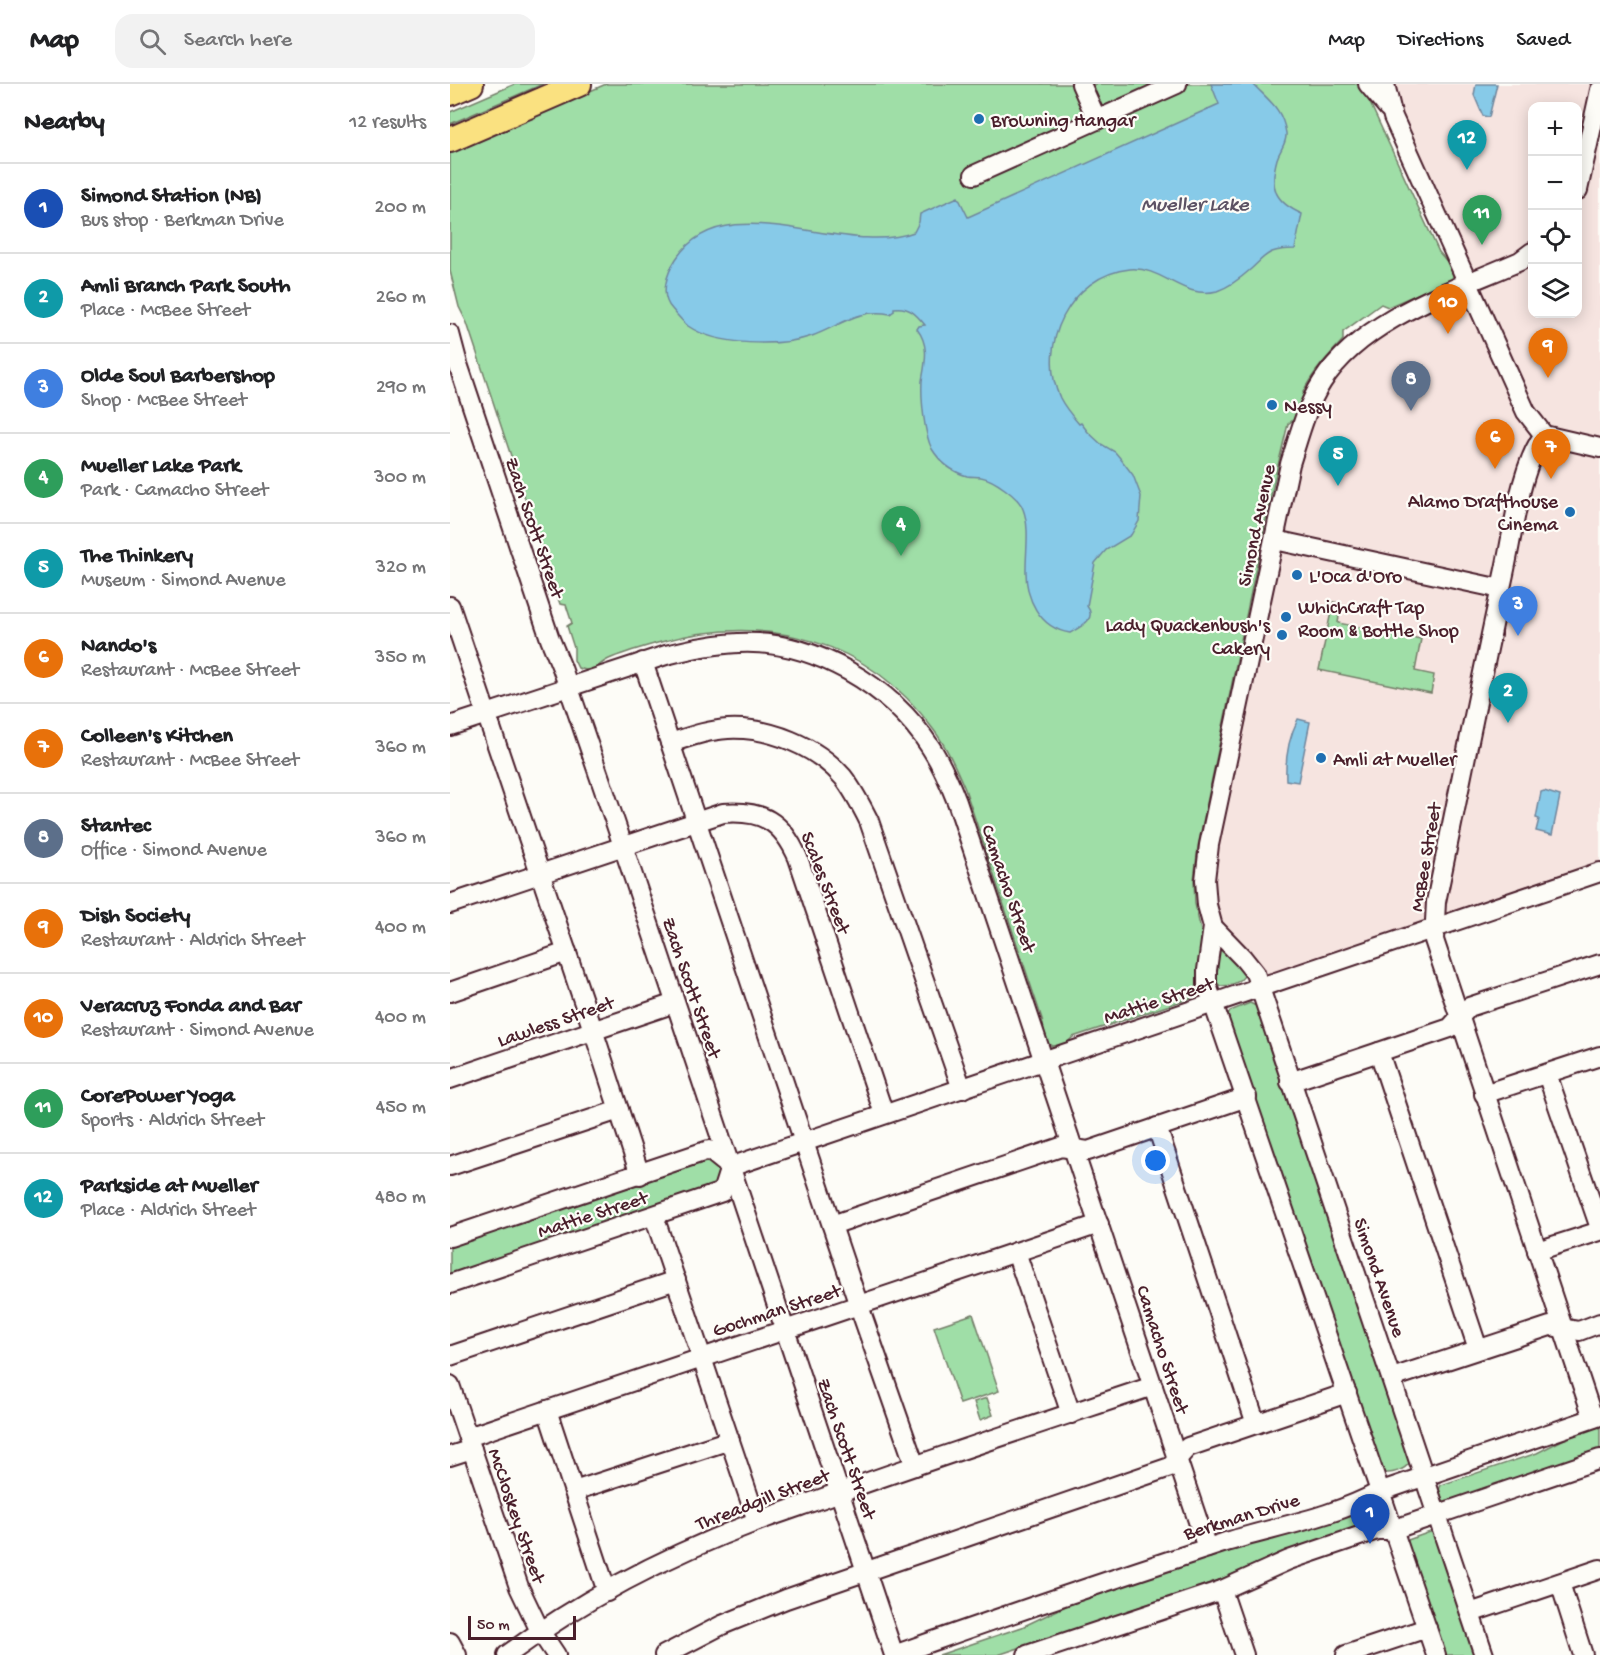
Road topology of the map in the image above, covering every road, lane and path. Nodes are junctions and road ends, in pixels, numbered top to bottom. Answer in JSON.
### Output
{"nodes":[{"id":1,"x":471,"y":84,"type":"edge"},
{"id":2,"x":579,"y":84,"type":"edge"},
{"id":3,"x":1081,"y":84,"type":"edge"},
{"id":4,"x":1177,"y":84,"type":"edge"},
{"id":5,"x":1368,"y":84,"type":"edge"},
{"id":6,"x":1385,"y":84,"type":"edge"},
{"id":7,"x":1600,"y":90,"type":"edge"},
{"id":8,"x":450,"y":93,"type":"edge"},
{"id":9,"x":1394,"y":117,"type":"junction"},
{"id":10,"x":1097,"y":120,"type":"junction"},
{"id":11,"x":450,"y":140,"type":"edge"},
{"id":12,"x":1582,"y":172,"type":"edge"},
{"id":13,"x":974,"y":175,"type":"dead end"},
{"id":14,"x":1528,"y":255,"type":"edge"},
{"id":15,"x":1468,"y":284,"type":"junction"},
{"id":16,"x":450,"y":334,"type":"edge"},
{"id":17,"x":454,"y":366,"type":"edge"},
{"id":18,"x":1544,"y":435,"type":"junction"},
{"id":19,"x":1600,"y":448,"type":"edge"},
{"id":20,"x":1275,"y":540,"type":"junction"},
{"id":21,"x":1501,"y":589,"type":"junction"},
{"id":22,"x":450,"y":606,"type":"edge"},
{"id":23,"x":643,"y":662,"type":"junction"},
{"id":24,"x":569,"y":686,"type":"junction"},
{"id":25,"x":486,"y":714,"type":"junction"},
{"id":26,"x":450,"y":726,"type":"edge"},
{"id":27,"x":670,"y":744,"type":"junction"},
{"id":28,"x":697,"y":821,"type":"junction"},
{"id":29,"x":622,"y":846,"type":"junction"},
{"id":30,"x":1600,"y":872,"type":"edge"},
{"id":31,"x":540,"y":874,"type":"junction"},
{"id":32,"x":450,"y":904,"type":"edge"},
{"id":33,"x":1213,"y":927,"type":"junction"},
{"id":34,"x":1434,"y":928,"type":"junction"},
{"id":35,"x":567,"y":952,"type":"junction"},
{"id":36,"x":1600,"y":964,"type":"edge"},
{"id":37,"x":1260,"y":988,"type":"junction"},
{"id":38,"x":450,"y":992,"type":"edge"},
{"id":39,"x":675,"y":1004,"type":"junction"},
{"id":40,"x":1214,"y":1004,"type":"junction"},
{"id":41,"x":1459,"y":1018,"type":"junction"},
{"id":42,"x":593,"y":1031,"type":"junction"},
{"id":43,"x":1379,"y":1052,"type":"junction"},
{"id":44,"x":1600,"y":1056,"type":"edge"},
{"id":45,"x":1044,"y":1061,"type":"junction"},
{"id":46,"x":1547,"y":1074,"type":"junction"},
{"id":47,"x":450,"y":1079,"type":"edge"},
{"id":48,"x":1290,"y":1082,"type":"junction"},
{"id":49,"x":962,"y":1089,"type":"junction"},
{"id":50,"x":1485,"y":1094,"type":"junction"},
{"id":51,"x":1246,"y":1097,"type":"junction"},
{"id":52,"x":619,"y":1110,"type":"junction"},
{"id":53,"x":884,"y":1114,"type":"junction"},
{"id":54,"x":1157,"y":1127,"type":"junction"},
{"id":55,"x":804,"y":1141,"type":"junction"},
{"id":56,"x":1074,"y":1149,"type":"junction"},
{"id":57,"x":450,"y":1166,"type":"edge"},
{"id":58,"x":730,"y":1167,"type":"junction"},
{"id":59,"x":640,"y":1175,"type":"junction"},
{"id":60,"x":654,"y":1216,"type":"junction"},
{"id":61,"x":1099,"y":1224,"type":"junction"},
{"id":62,"x":832,"y":1226,"type":"junction"},
{"id":63,"x":1600,"y":1229,"type":"edge"},
{"id":64,"x":450,"y":1237,"type":"edge"},
{"id":65,"x":1537,"y":1251,"type":"junction"},
{"id":66,"x":1016,"y":1252,"type":"junction"},
{"id":67,"x":676,"y":1280,"type":"junction"},
{"id":68,"x":450,"y":1284,"type":"edge"},
{"id":69,"x":859,"y":1306,"type":"junction"},
{"id":70,"x":1600,"y":1323,"type":"edge"},
{"id":71,"x":1563,"y":1328,"type":"junction"},
{"id":72,"x":784,"y":1329,"type":"junction"},
{"id":73,"x":1478,"y":1349,"type":"junction"},
{"id":74,"x":450,"y":1356,"type":"edge"},
{"id":75,"x":702,"y":1357,"type":"junction"},
{"id":76,"x":1392,"y":1378,"type":"junction"},
{"id":77,"x":450,"y":1384,"type":"edge"},
{"id":78,"x":1153,"y":1386,"type":"junction"},
{"id":79,"x":1347,"y":1393,"type":"junction"},
{"id":80,"x":547,"y":1410,"type":"junction"},
{"id":81,"x":1071,"y":1414,"type":"junction"},
{"id":82,"x":1597,"y":1417,"type":"edge"},
{"id":83,"x":1256,"y":1424,"type":"junction"},
{"id":84,"x":730,"y":1440,"type":"junction"},
{"id":85,"x":470,"y":1443,"type":"junction"},
{"id":86,"x":450,"y":1456,"type":"edge"},
{"id":87,"x":1177,"y":1458,"type":"junction"},
{"id":88,"x":1600,"y":1459,"type":"edge"},
{"id":89,"x":915,"y":1466,"type":"junction"},
{"id":90,"x":1424,"y":1476,"type":"junction"},
{"id":91,"x":574,"y":1491,"type":"junction"},
{"id":92,"x":1379,"y":1491,"type":"junction"},
{"id":93,"x":840,"y":1492,"type":"junction"},
{"id":94,"x":1437,"y":1515,"type":"junction"},
{"id":95,"x":757,"y":1521,"type":"junction"},
{"id":96,"x":1392,"y":1530,"type":"junction"},
{"id":97,"x":1207,"y":1548,"type":"junction"},
{"id":98,"x":1600,"y":1569,"type":"edge"},
{"id":99,"x":865,"y":1570,"type":"junction"},
{"id":100,"x":1560,"y":1583,"type":"junction"},
{"id":101,"x":1222,"y":1590,"type":"junction"},
{"id":102,"x":607,"y":1592,"type":"junction"},
{"id":103,"x":1470,"y":1613,"type":"junction"},
{"id":104,"x":1426,"y":1628,"type":"junction"},
{"id":105,"x":540,"y":1631,"type":"junction"},
{"id":106,"x":450,"y":1642,"type":"edge"},
{"id":107,"x":457,"y":1655,"type":"edge"},
{"id":108,"x":507,"y":1655,"type":"edge"},
{"id":109,"x":556,"y":1655,"type":"edge"},
{"id":110,"x":664,"y":1655,"type":"edge"},
{"id":111,"x":894,"y":1655,"type":"edge"},
{"id":112,"x":1027,"y":1655,"type":"edge"},
{"id":113,"x":1244,"y":1655,"type":"edge"},
{"id":114,"x":1346,"y":1655,"type":"edge"},
{"id":115,"x":1436,"y":1655,"type":"edge"},
{"id":116,"x":1484,"y":1655,"type":"edge"},
{"id":117,"x":1583,"y":1655,"type":"edge"}],
"edges":[{"from":1,"to":8,"type":"main road"},
{"from":2,"to":11,"type":"main road"},
{"from":3,"to":10,"type":"street"},
{"from":4,"to":10,"type":"street"},
{"from":5,"to":9,"type":"street"},
{"from":6,"to":9,"type":"street"},
{"from":7,"to":12,"type":"street"},
{"from":9,"to":15,"type":"street"},
{"from":10,"to":13,"type":"street"},
{"from":14,"to":15,"type":"street","name":"Simond Avenue"},
{"from":15,"to":18,"type":"street"},
{"from":15,"to":20,"type":"street","name":"Simond Avenue"},
{"from":16,"to":17,"type":"street","name":"Zach Scott Street"},
{"from":17,"to":24,"type":"street","name":"Zach Scott Street"},
{"from":18,"to":19,"type":"street"},
{"from":18,"to":21,"type":"street","name":"McBee Street"},
{"from":20,"to":21,"type":"street"},
{"from":20,"to":33,"type":"street","name":"Simond Avenue"},
{"from":21,"to":34,"type":"street","name":"McBee Street"},
{"from":22,"to":25,"type":"street"},
{"from":23,"to":24,"type":"street","name":"Camacho Street"},
{"from":23,"to":27,"type":"street"},
{"from":23,"to":45,"type":"street","name":"Camacho Street"},
{"from":24,"to":25,"type":"street","name":"Camacho Street"},
{"from":24,"to":29,"type":"street","name":"Zach Scott Street"},
{"from":25,"to":26,"type":"street","name":"Camacho Street"},
{"from":25,"to":31,"type":"street"},
{"from":27,"to":28,"type":"street"},
{"from":27,"to":49,"type":"street"},
{"from":28,"to":29,"type":"street","name":"Scales Street"},
{"from":28,"to":53,"type":"street","name":"Scales Street"},
{"from":28,"to":55,"type":"street"},
{"from":29,"to":31,"type":"street","name":"Scales Street"},
{"from":29,"to":39,"type":"street","name":"Zach Scott Street"},
{"from":30,"to":34,"type":"street","name":"Mattie Street"},
{"from":31,"to":32,"type":"street","name":"Scales Street"},
{"from":31,"to":35,"type":"street"},
{"from":33,"to":37,"type":"street","name":"Simond Avenue"},
{"from":33,"to":40,"type":"street","name":"Simond Avenue"},
{"from":34,"to":37,"type":"street","name":"Mattie Street"},
{"from":34,"to":41,"type":"street","name":"McBee Street"},
{"from":35,"to":38,"type":"street"},
{"from":35,"to":42,"type":"street"},
{"from":36,"to":41,"type":"street"},
{"from":37,"to":40,"type":"street","name":"Mattie Street"},
{"from":37,"to":48,"type":"street","name":"Simond Avenue"},
{"from":39,"to":42,"type":"street","name":"Lawless Street"},
{"from":39,"to":58,"type":"street","name":"Zach Scott Street"},
{"from":40,"to":45,"type":"street","name":"Mattie Street"},
{"from":40,"to":51,"type":"street","name":"Simond Avenue"},
{"from":41,"to":43,"type":"street"},
{"from":41,"to":50,"type":"street","name":"McBee Street"},
{"from":42,"to":47,"type":"street","name":"Lawless Street"},
{"from":42,"to":52,"type":"street"},
{"from":43,"to":48,"type":"street"},
{"from":43,"to":73,"type":"street"},
{"from":44,"to":46,"type":"street"},
{"from":45,"to":49,"type":"street","name":"Mattie Street"},
{"from":45,"to":56,"type":"street","name":"Camacho Street"},
{"from":46,"to":50,"type":"street"},
{"from":46,"to":63,"type":"street"},
{"from":48,"to":76,"type":"street","name":"Simond Avenue"},
{"from":49,"to":53,"type":"street","name":"Mattie Street"},
{"from":50,"to":65,"type":"street","name":"McBee Street"},
{"from":51,"to":54,"type":"street"},
{"from":51,"to":79,"type":"street","name":"Simond Avenue"},
{"from":52,"to":57,"type":"street"},
{"from":52,"to":59,"type":"street"},
{"from":53,"to":55,"type":"street","name":"Mattie Street"},
{"from":54,"to":56,"type":"street"},
{"from":54,"to":83,"type":"street"},
{"from":55,"to":58,"type":"street","name":"Mattie Street"},
{"from":55,"to":62,"type":"street"},
{"from":56,"to":61,"type":"street","name":"Camacho Street"},
{"from":56,"to":62,"type":"street"},
{"from":58,"to":59,"type":"street","name":"Mattie Street"},
{"from":58,"to":60,"type":"street","name":"Mattie Street"},
{"from":58,"to":72,"type":"street","name":"Zach Scott Street"},
{"from":59,"to":64,"type":"street","name":"Mattie Street"},
{"from":60,"to":67,"type":"street"},
{"from":60,"to":68,"type":"street","name":"Mattie Street"},
{"from":61,"to":66,"type":"street","name":"Gochman Street"},
{"from":61,"to":78,"type":"street","name":"Camacho Street"},
{"from":62,"to":69,"type":"street"},
{"from":63,"to":65,"type":"street"},
{"from":65,"to":71,"type":"street","name":"McBee Street"},
{"from":66,"to":69,"type":"street","name":"Gochman Street"},
{"from":66,"to":81,"type":"street"},
{"from":67,"to":74,"type":"street"},
{"from":67,"to":75,"type":"street"},
{"from":69,"to":72,"type":"street","name":"Gochman Street"},
{"from":69,"to":89,"type":"street"},
{"from":70,"to":71,"type":"street"},
{"from":71,"to":73,"type":"street"},
{"from":71,"to":82,"type":"street","name":"McBee Street"},
{"from":72,"to":75,"type":"street","name":"Gochman Street"},
{"from":72,"to":93,"type":"street","name":"Zach Scott Street"},
{"from":73,"to":76,"type":"street"},
{"from":75,"to":80,"type":"street","name":"Gochman Street"},
{"from":75,"to":84,"type":"street"},
{"from":76,"to":90,"type":"street","name":"Simond Avenue"},
{"from":77,"to":85,"type":"street","name":"McCloskey Street"},
{"from":78,"to":81,"type":"street","name":"Threadgill Street"},
{"from":78,"to":87,"type":"street","name":"Camacho Street"},
{"from":79,"to":83,"type":"street"},
{"from":79,"to":92,"type":"street","name":"Simond Avenue"},
{"from":80,"to":85,"type":"street","name":"Gochman Street"},
{"from":80,"to":91,"type":"street"},
{"from":81,"to":89,"type":"street","name":"Threadgill Street"},
{"from":82,"to":90,"type":"street","name":"Berkman Drive"},
{"from":83,"to":87,"type":"street"},
{"from":84,"to":91,"type":"street"},
{"from":84,"to":95,"type":"street"},
{"from":85,"to":86,"type":"street","name":"Gochman Street"},
{"from":85,"to":105,"type":"street","name":"McCloskey Street"},
{"from":87,"to":97,"type":"street","name":"Camacho Street"},
{"from":87,"to":99,"type":"street"},
{"from":88,"to":94,"type":"street"},
{"from":89,"to":93,"type":"street","name":"Threadgill Street"},
{"from":90,"to":92,"type":"street","name":"Berkman Drive"},
{"from":90,"to":94,"type":"street","name":"Simond Avenue"},
{"from":91,"to":102,"type":"street"},
{"from":92,"to":96,"type":"street","name":"Simond Avenue"},
{"from":92,"to":97,"type":"street","name":"Berkman Drive"},
{"from":93,"to":95,"type":"street","name":"Threadgill Street"},
{"from":93,"to":99,"type":"street","name":"Zach Scott Street"},
{"from":94,"to":96,"type":"street"},
{"from":94,"to":103,"type":"street","name":"Simond Avenue"},
{"from":95,"to":102,"type":"street","name":"Threadgill Street"},
{"from":96,"to":101,"type":"street"},
{"from":96,"to":104,"type":"street","name":"Simond Avenue"},
{"from":97,"to":111,"type":"street","name":"Berkman Drive"},
{"from":98,"to":100,"type":"street"},
{"from":99,"to":110,"type":"street"},
{"from":99,"to":111,"type":"street","name":"Zach Scott Street"},
{"from":100,"to":103,"type":"street"},
{"from":100,"to":117,"type":"street"},
{"from":101,"to":112,"type":"street"},
{"from":101,"to":113,"type":"street"},
{"from":102,"to":105,"type":"street","name":"Threadgill Street"},
{"from":103,"to":116,"type":"street","name":"Simond Avenue"},
{"from":104,"to":114,"type":"street"},
{"from":104,"to":115,"type":"street","name":"Simond Avenue"},
{"from":105,"to":108,"type":"street","name":"Threadgill Street"},
{"from":105,"to":109,"type":"street","name":"McCloskey Street"},
{"from":106,"to":107,"type":"street"}]}
